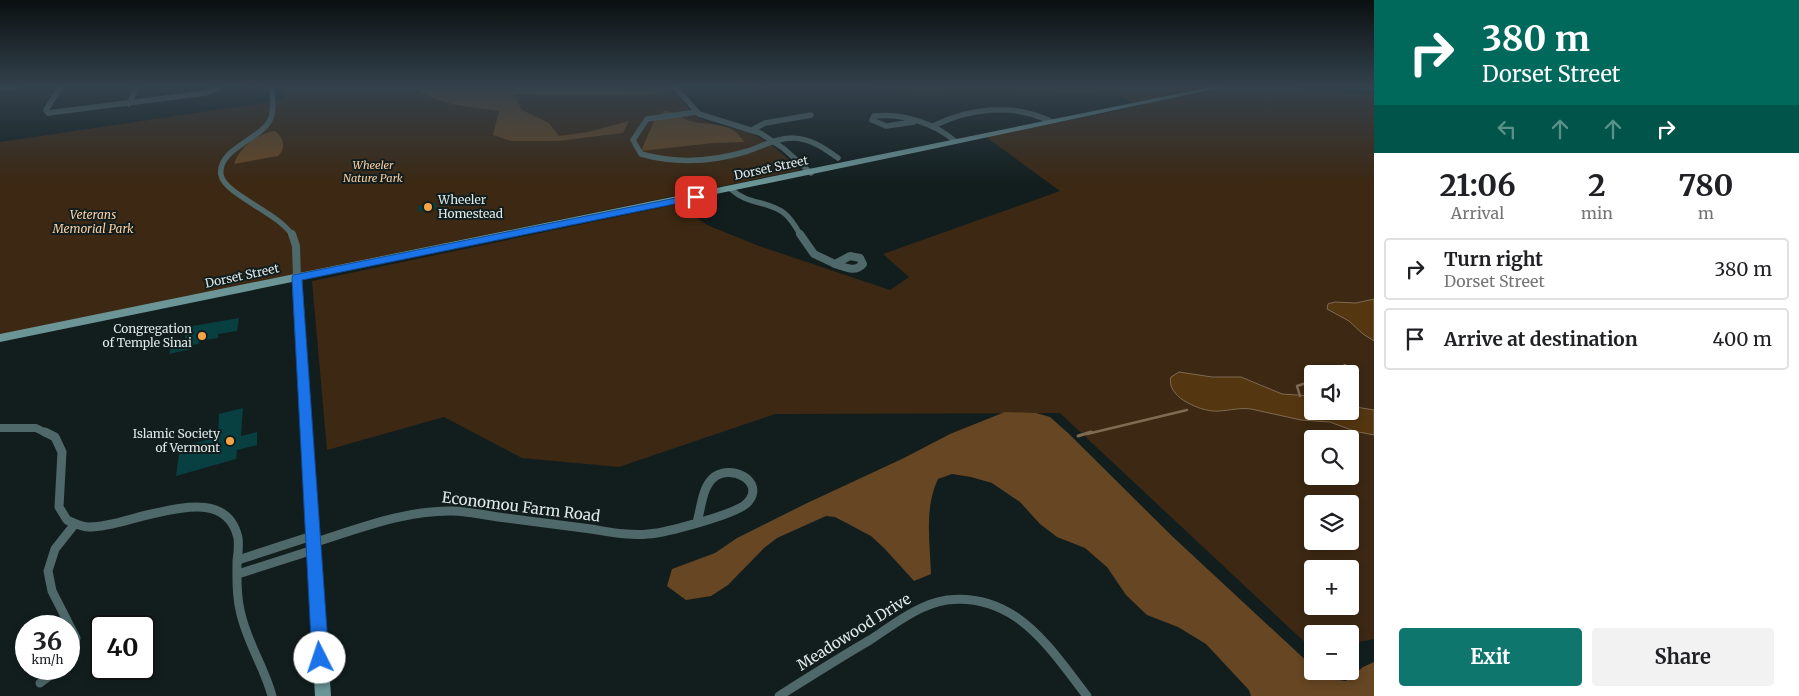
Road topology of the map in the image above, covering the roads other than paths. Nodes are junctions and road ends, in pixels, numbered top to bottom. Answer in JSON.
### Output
{"nodes":[{"id":1,"x":270,"y":118,"type":"edge"},
{"id":2,"x":651,"y":118,"type":"edge"},
{"id":3,"x":710,"y":118,"type":"edge"},
{"id":4,"x":791,"y":118,"type":"edge"},
{"id":5,"x":873,"y":118,"type":"edge"},
{"id":6,"x":901,"y":118,"type":"edge"},
{"id":7,"x":951,"y":118,"type":"edge"},
{"id":8,"x":1044,"y":118,"type":"edge"},
{"id":9,"x":1063,"y":118,"type":"edge"},
{"id":10,"x":1050,"y":121,"type":"junction"},
{"id":11,"x":914,"y":122,"type":"junction"},
{"id":12,"x":933,"y":126,"type":"junction"},
{"id":13,"x":752,"y":130,"type":"junction"},
{"id":14,"x":774,"y":141,"type":"junction"},
{"id":15,"x":955,"y":141,"type":"junction"},
{"id":16,"x":838,"y":158,"type":"dead end"},
{"id":17,"x":811,"y":173,"type":"junction"},
{"id":18,"x":732,"y":190,"type":"junction"},
{"id":19,"x":835,"y":264,"type":"dead end"},
{"id":20,"x":297,"y":278,"type":"junction"},
{"id":21,"x":0,"y":338,"type":"edge"},
{"id":22,"x":0,"y":428,"type":"edge"},
{"id":23,"x":697,"y":522,"type":"junction"},
{"id":24,"x":74,"y":525,"type":"junction"},
{"id":25,"x":313,"y":543,"type":"junction"},
{"id":26,"x":238,"y":560,"type":"junction"},
{"id":27,"x":238,"y":574,"type":"junction"},
{"id":28,"x":64,"y":615,"type":"edge"},
{"id":29,"x":44,"y":680,"type":"edge"},
{"id":30,"x":40,"y":683,"type":"dead end"},
{"id":31,"x":272,"y":696,"type":"edge"},
{"id":32,"x":323,"y":696,"type":"edge"},
{"id":33,"x":779,"y":696,"type":"edge"},
{"id":34,"x":1087,"y":696,"type":"edge"}],
"edges":[{"from":1,"to":20,"type":"street"},
{"from":2,"to":14,"type":"street"},
{"from":3,"to":13,"type":"street"},
{"from":4,"to":13,"type":"street"},
{"from":5,"to":11,"type":"street"},
{"from":6,"to":11,"type":"street"},
{"from":7,"to":12,"type":"street"},
{"from":8,"to":10,"type":"street"},
{"from":9,"to":10,"type":"street","name":"Dorset Street"},
{"from":10,"to":15,"type":"street","name":"Dorset Street"},
{"from":11,"to":12,"type":"street"},
{"from":12,"to":15,"type":"street"},
{"from":13,"to":14,"type":"street"},
{"from":14,"to":16,"type":"street"},
{"from":14,"to":17,"type":"street"},
{"from":15,"to":17,"type":"street","name":"Dorset Street"},
{"from":17,"to":18,"type":"street","name":"Dorset Street"},
{"from":18,"to":19,"type":"street"},
{"from":18,"to":20,"type":"street","name":"Dorset Street"},
{"from":20,"to":21,"type":"street","name":"Dorset Street"},
{"from":20,"to":25,"type":"street"},
{"from":22,"to":24,"type":"street"},
{"from":23,"to":23,"type":"street","name":"Economou Farm Road"},
{"from":23,"to":25,"type":"street","name":"Economou Farm Road"},
{"from":24,"to":26,"type":"street"},
{"from":24,"to":28,"type":"street"},
{"from":25,"to":26,"type":"street"},
{"from":25,"to":27,"type":"street"},
{"from":25,"to":32,"type":"street"},
{"from":26,"to":27,"type":"street"},
{"from":27,"to":31,"type":"street"},
{"from":29,"to":30,"type":"street"},
{"from":33,"to":34,"type":"street","name":"Meadowood Drive"}]}
